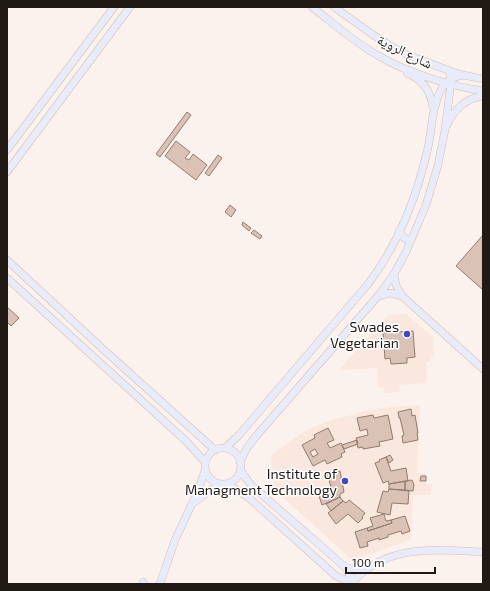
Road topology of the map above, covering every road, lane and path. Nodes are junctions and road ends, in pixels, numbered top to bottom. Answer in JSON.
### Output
{"nodes":[{"id":1,"x":114,"y":7,"type":"edge"},
{"id":2,"x":130,"y":7,"type":"edge"},
{"id":3,"x":312,"y":7,"type":"edge"},
{"id":4,"x":334,"y":7,"type":"edge"},
{"id":5,"x":396,"y":65,"type":"junction"},
{"id":6,"x":450,"y":79,"type":"junction"},
{"id":7,"x":483,"y":79,"type":"edge"},
{"id":8,"x":483,"y":91,"type":"edge"},
{"id":9,"x":483,"y":96,"type":"edge"},
{"id":10,"x":434,"y":113,"type":"junction"},
{"id":11,"x":445,"y":130,"type":"junction"},
{"id":12,"x":7,"y":150,"type":"edge"},
{"id":13,"x":7,"y":172,"type":"edge"},
{"id":14,"x":400,"y":231,"type":"junction"},
{"id":15,"x":410,"y":242,"type":"junction"},
{"id":16,"x":7,"y":260,"type":"edge"},
{"id":17,"x":394,"y":274,"type":"junction"},
{"id":18,"x":7,"y":278,"type":"edge"},
{"id":19,"x":378,"y":296,"type":"junction"},
{"id":20,"x":402,"y":296,"type":"junction"},
{"id":21,"x":483,"y":369,"type":"edge"},
{"id":22,"x":224,"y":448,"type":"junction"},
{"id":23,"x":215,"y":450,"type":"junction"},
{"id":24,"x":205,"y":462,"type":"junction"},
{"id":25,"x":240,"y":465,"type":"junction"},
{"id":26,"x":205,"y":470,"type":"junction"},
{"id":27,"x":225,"y":484,"type":"junction"},
{"id":28,"x":192,"y":505,"type":"junction"},
{"id":29,"x":483,"y":552,"type":"edge"},
{"id":30,"x":345,"y":567,"type":"junction"},
{"id":31,"x":367,"y":569,"type":"junction"},
{"id":32,"x":336,"y":576,"type":"junction"},
{"id":33,"x":352,"y":582,"type":"edge"},
{"id":34,"x":160,"y":584,"type":"edge"},
{"id":35,"x":340,"y":584,"type":"edge"}],
"edges":[{"from":1,"to":12,"type":"street"},
{"from":2,"to":13,"type":"street"},
{"from":3,"to":5,"type":"street","name":"شارع الروية"},
{"from":4,"to":6,"type":"street","name":"شارع الروية"},
{"from":5,"to":6,"type":"street","name":"شارع الروية"},
{"from":5,"to":10,"type":"street"},
{"from":6,"to":7,"type":"street","name":"شارع الروية"},
{"from":6,"to":8,"type":"street"},
{"from":6,"to":10,"type":"street"},
{"from":6,"to":11,"type":"street"},
{"from":9,"to":11,"type":"street"},
{"from":10,"to":14,"type":"street"},
{"from":11,"to":15,"type":"street"},
{"from":14,"to":15,"type":"street"},
{"from":14,"to":22,"type":"street"},
{"from":15,"to":17,"type":"street"},
{"from":16,"to":23,"type":"street"},
{"from":17,"to":19,"type":"street"},
{"from":17,"to":20,"type":"street"},
{"from":18,"to":24,"type":"street"},
{"from":19,"to":20,"type":"street"},
{"from":19,"to":25,"type":"street"},
{"from":20,"to":21,"type":"street"},
{"from":22,"to":23,"type":"street"},
{"from":22,"to":25,"type":"street"},
{"from":23,"to":24,"type":"street"},
{"from":24,"to":26,"type":"street"},
{"from":25,"to":27,"type":"street"},
{"from":25,"to":30,"type":"street"},
{"from":26,"to":27,"type":"street"},
{"from":26,"to":28,"type":"street"},
{"from":27,"to":28,"type":"street"},
{"from":27,"to":32,"type":"street"},
{"from":28,"to":34,"type":"street"},
{"from":29,"to":31,"type":"street"},
{"from":30,"to":31,"type":"street"},
{"from":30,"to":33,"type":"street"},
{"from":31,"to":33,"type":"street"},
{"from":32,"to":33,"type":"street"},
{"from":32,"to":35,"type":"street"}]}
